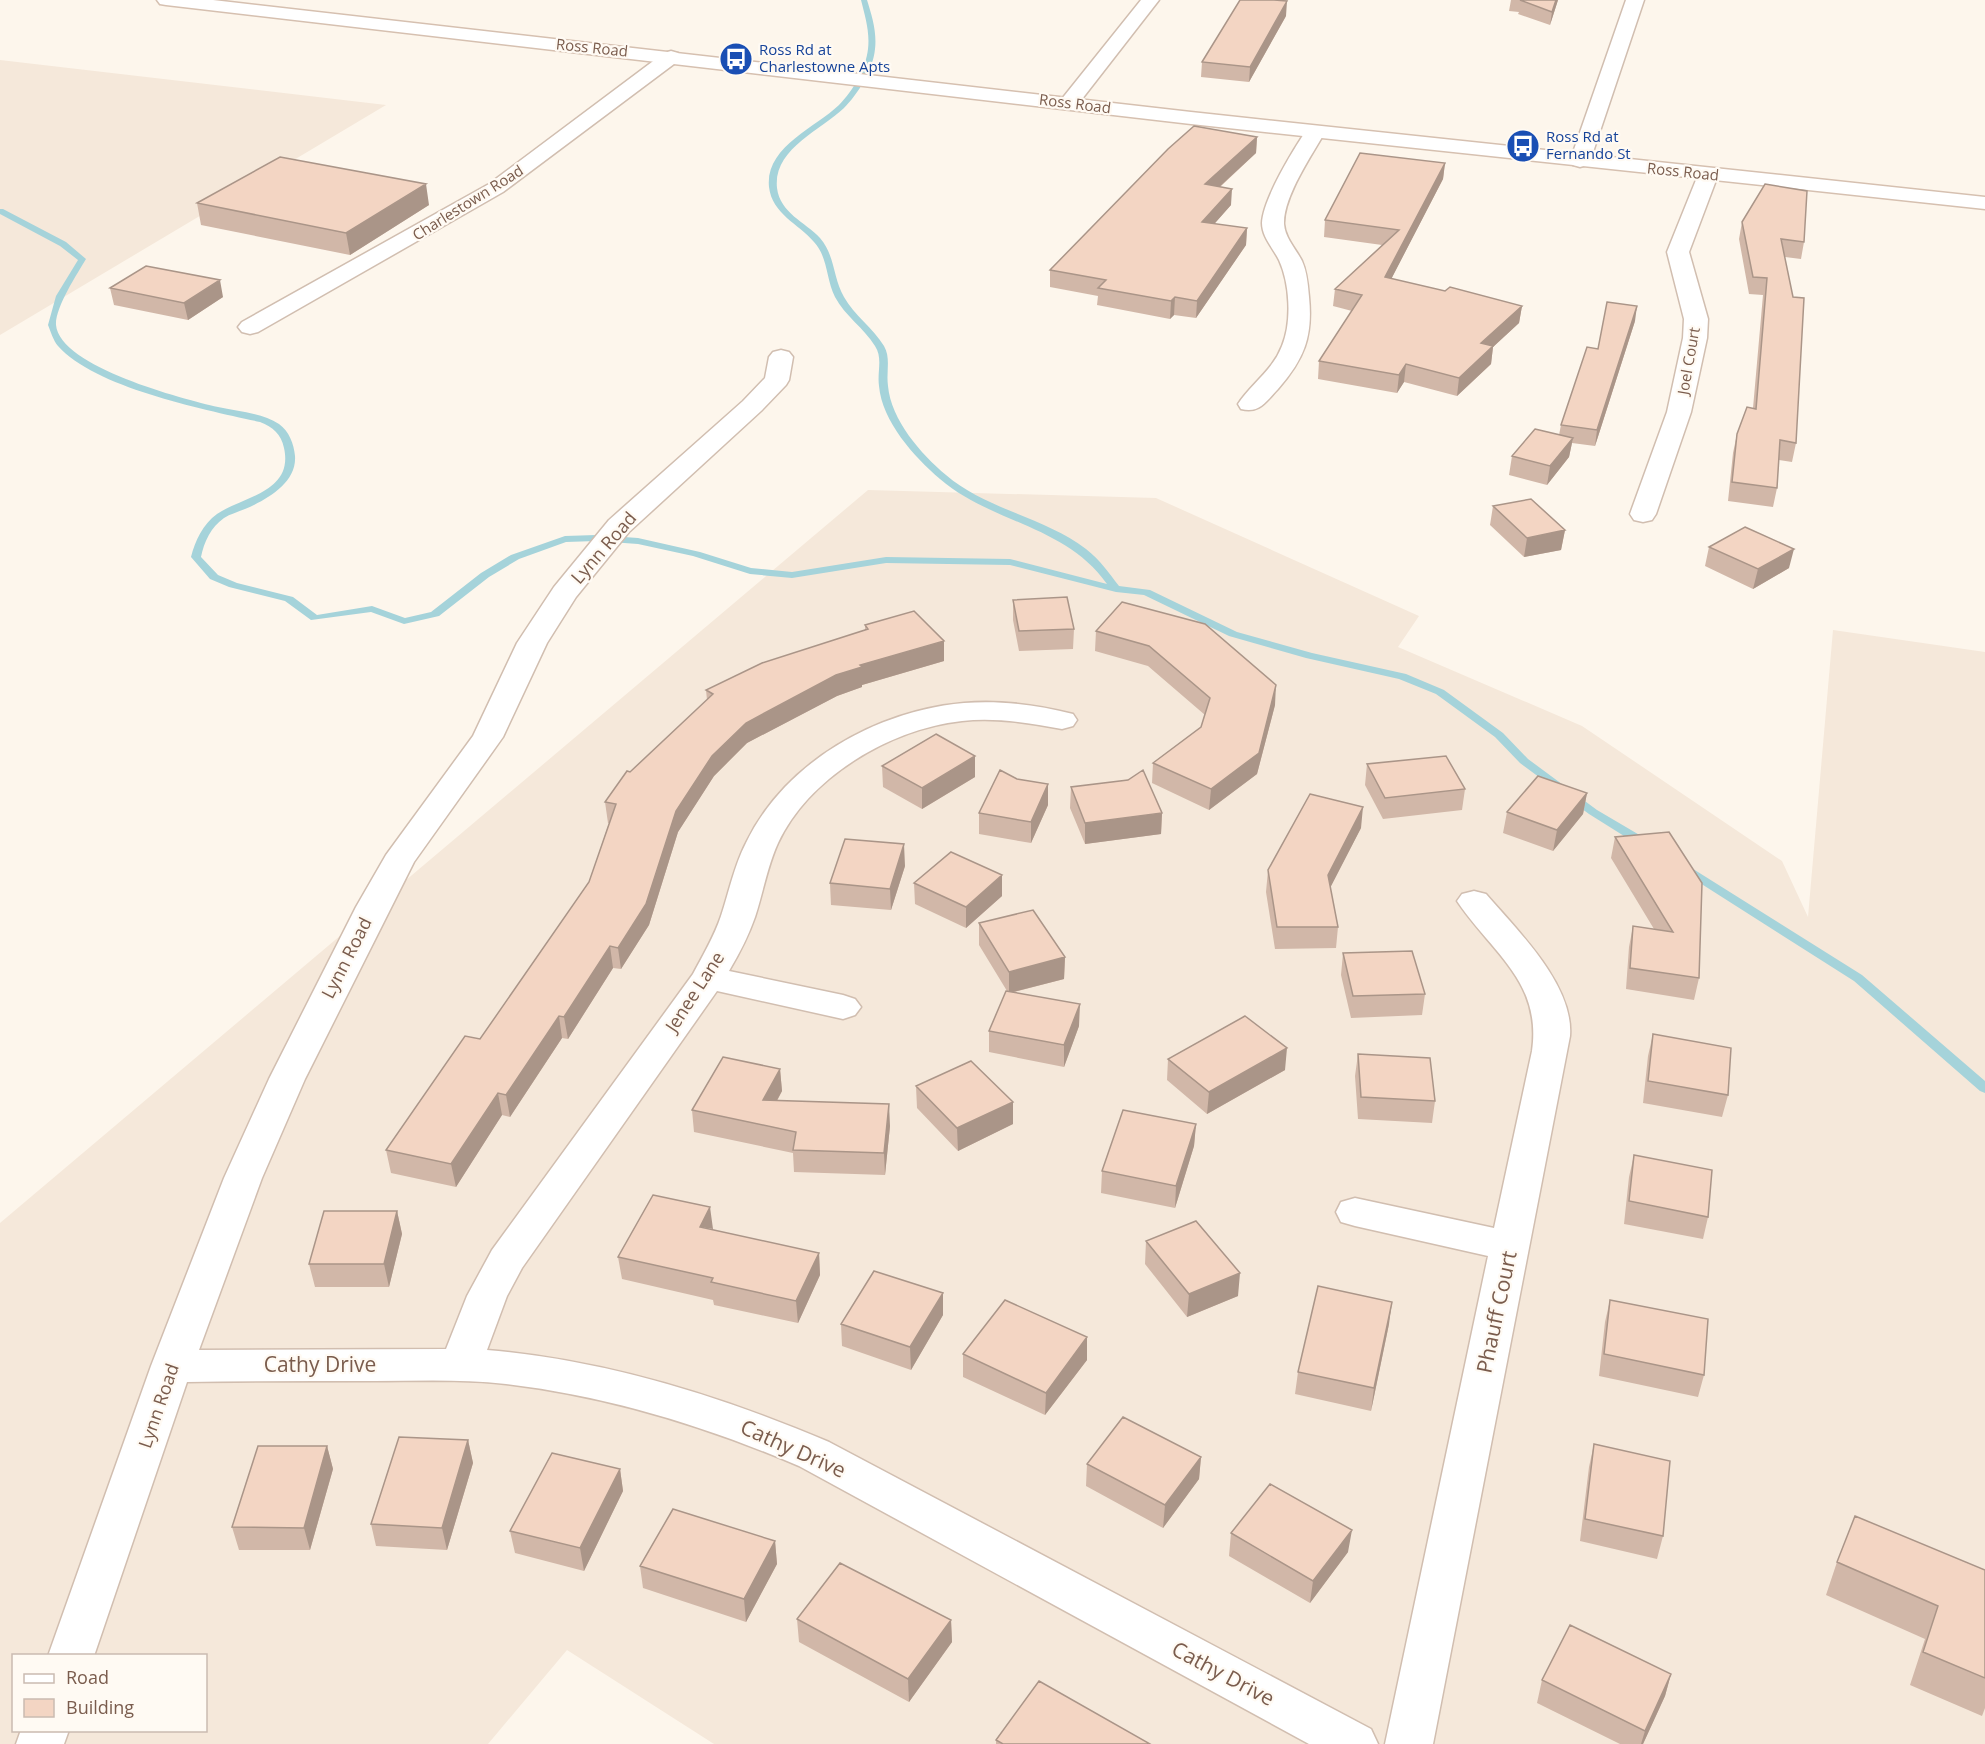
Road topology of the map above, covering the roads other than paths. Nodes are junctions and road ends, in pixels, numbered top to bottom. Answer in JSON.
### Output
{"nodes":[{"id":1,"x":166,"y":0,"type":"edge"},
{"id":2,"x":1150,"y":0,"type":"edge"},
{"id":3,"x":1635,"y":0,"type":"edge"},
{"id":4,"x":201,"y":2,"type":"edge"},
{"id":5,"x":671,"y":57,"type":"junction"},
{"id":6,"x":1068,"y":104,"type":"junction"},
{"id":7,"x":1315,"y":132,"type":"junction"},
{"id":8,"x":1581,"y":161,"type":"junction"},
{"id":9,"x":1708,"y":175,"type":"junction"},
{"id":10,"x":1985,"y":203,"type":"edge"},
{"id":11,"x":250,"y":327,"type":"dead end"},
{"id":12,"x":781,"y":357,"type":"dead end"},
{"id":13,"x":1250,"y":404,"type":"dead end"},
{"id":14,"x":1643,"y":514,"type":"dead end"},
{"id":15,"x":1062,"y":720,"type":"dead end"},
{"id":16,"x":1474,"y":901,"type":"dead end"},
{"id":17,"x":708,"y":978,"type":"junction"},
{"id":18,"x":843,"y":1007,"type":"dead end"},
{"id":19,"x":1355,"y":1212,"type":"dead end"},
{"id":20,"x":1511,"y":1247,"type":"junction"},
{"id":21,"x":461,"y":1365,"type":"junction"},
{"id":22,"x":172,"y":1366,"type":"junction"},
{"id":23,"x":72,"y":1654,"type":"edge"},
{"id":24,"x":1353,"y":1744,"type":"edge"},
{"id":25,"x":1409,"y":1744,"type":"edge"}],
"edges":[{"from":1,"to":4,"type":"street","name":"Ross Road"},
{"from":2,"to":6,"type":"street"},
{"from":3,"to":8,"type":"street"},
{"from":4,"to":5,"type":"street","name":"Ross Road"},
{"from":5,"to":6,"type":"street","name":"Ross Road"},
{"from":5,"to":11,"type":"street","name":"Charlestown Road"},
{"from":6,"to":7,"type":"street","name":"Ross Road"},
{"from":7,"to":8,"type":"street","name":"Ross Road"},
{"from":7,"to":13,"type":"street"},
{"from":8,"to":9,"type":"street","name":"Ross Road"},
{"from":9,"to":10,"type":"street","name":"Ross Road"},
{"from":9,"to":14,"type":"street","name":"Joel Court"},
{"from":12,"to":22,"type":"street","name":"Lynn Road"},
{"from":15,"to":17,"type":"street","name":"Jenee Lane"},
{"from":16,"to":20,"type":"street","name":"Phauff Court"},
{"from":17,"to":18,"type":"street"},
{"from":17,"to":21,"type":"street","name":"Jenee Lane"},
{"from":19,"to":20,"type":"street"},
{"from":20,"to":25,"type":"street","name":"Phauff Court"},
{"from":21,"to":22,"type":"street","name":"Cathy Drive"},
{"from":21,"to":24,"type":"street","name":"Cathy Drive"},
{"from":22,"to":23,"type":"street","name":"Lynn Road"}]}
